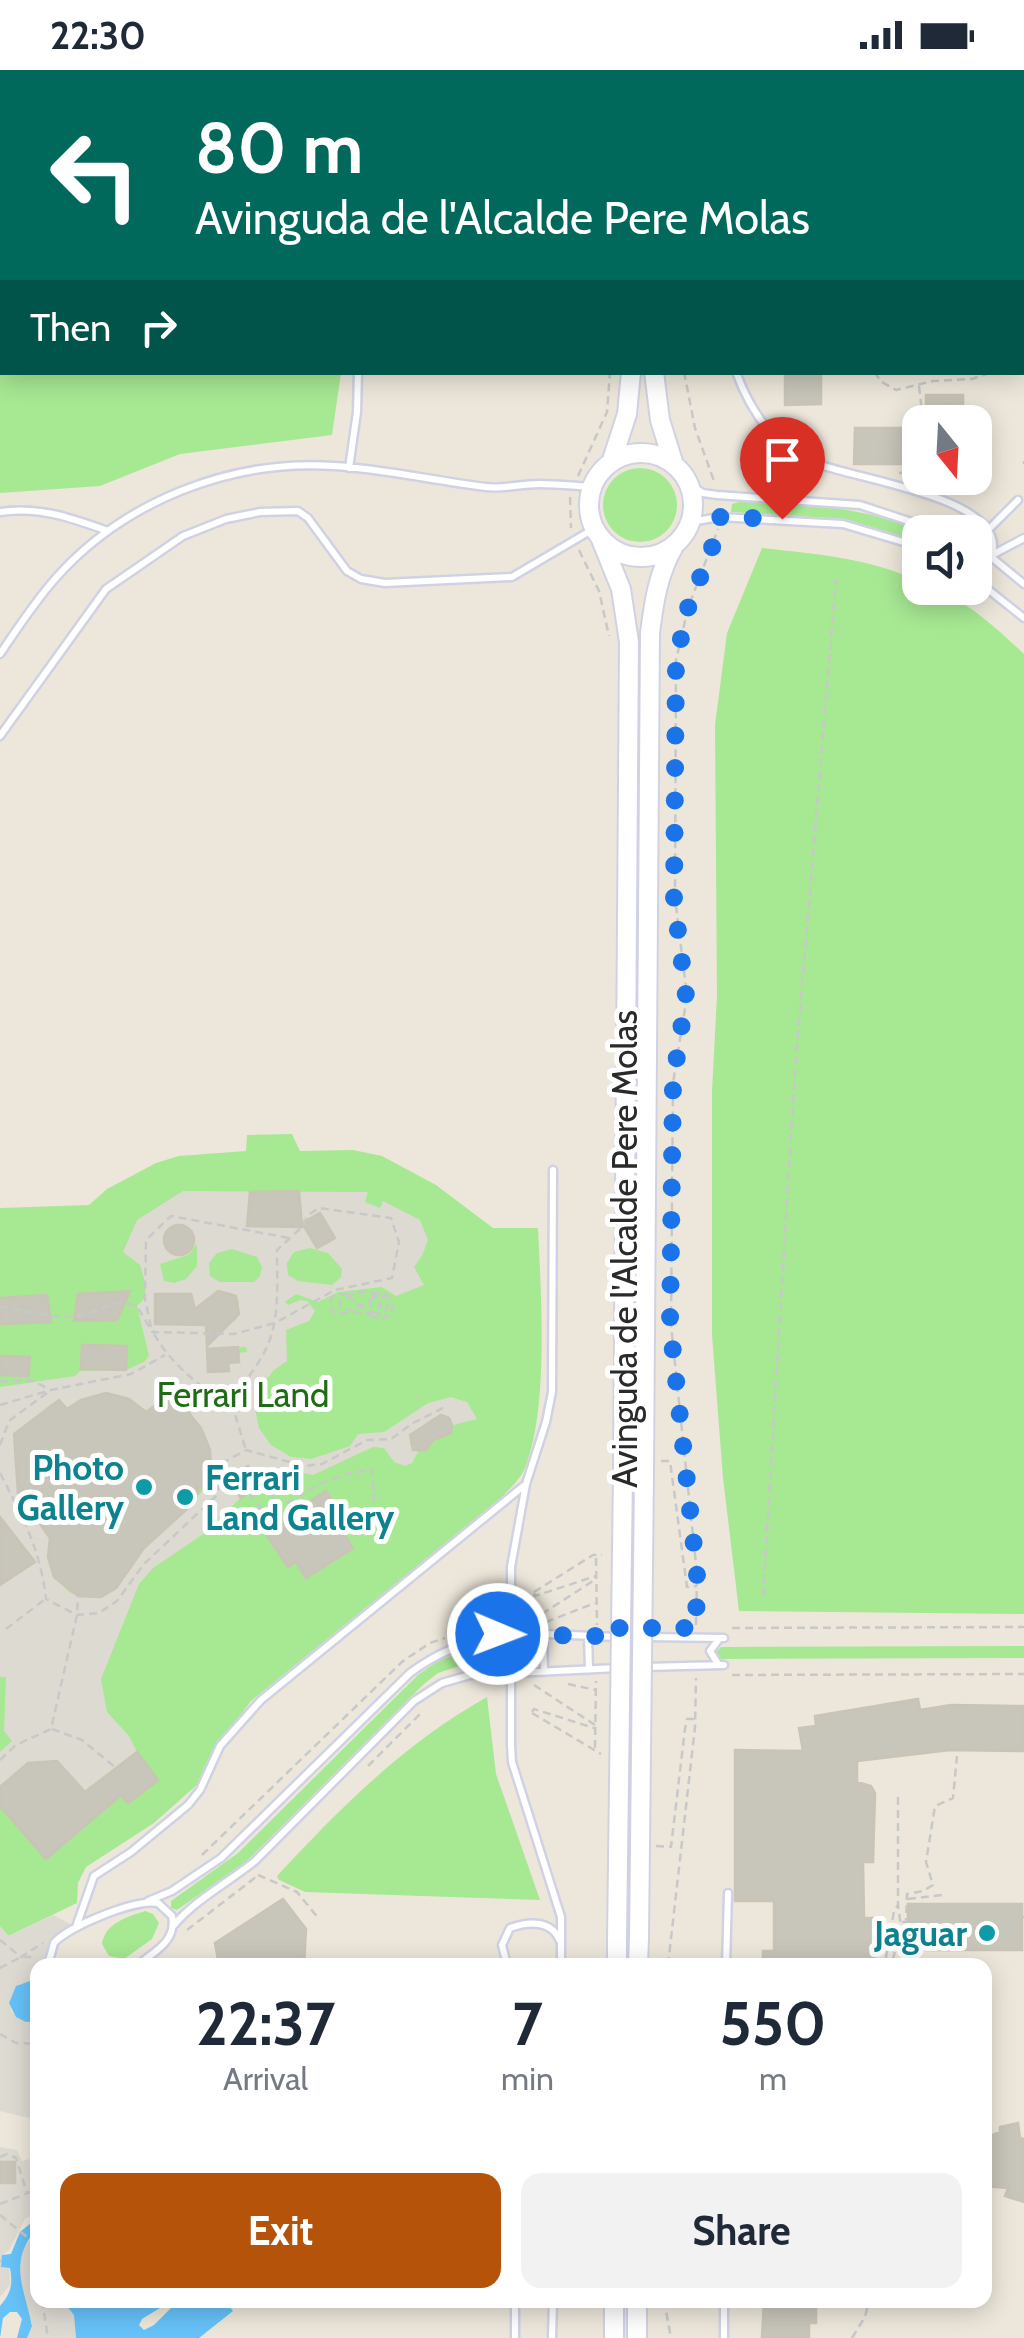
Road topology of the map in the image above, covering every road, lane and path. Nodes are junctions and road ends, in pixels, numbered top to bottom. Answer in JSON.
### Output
{"nodes":[{"id":1,"x":358,"y":375,"type":"edge"},
{"id":2,"x":610,"y":375,"type":"edge"},
{"id":3,"x":631,"y":375,"type":"edge"},
{"id":4,"x":654,"y":375,"type":"edge"},
{"id":5,"x":685,"y":375,"type":"edge"},
{"id":6,"x":737,"y":375,"type":"edge"},
{"id":7,"x":877,"y":375,"type":"edge"},
{"id":8,"x":967,"y":375,"type":"edge"},
{"id":9,"x":978,"y":375,"type":"edge"},
{"id":10,"x":972,"y":379,"type":"junction"},
{"id":11,"x":918,"y":385,"type":"junction"},
{"id":12,"x":921,"y":405,"type":"edge"},
{"id":13,"x":611,"y":463,"type":"junction"},
{"id":14,"x":674,"y":465,"type":"junction"},
{"id":15,"x":349,"y":468,"type":"junction"},
{"id":16,"x":572,"y":486,"type":"junction"},
{"id":17,"x":690,"y":486,"type":"junction"},
{"id":18,"x":592,"y":488,"type":"junction"},
{"id":19,"x":718,"y":496,"type":"junction"},
{"id":20,"x":1018,"y":500,"type":"dead end"},
{"id":21,"x":0,"y":512,"type":"edge"},
{"id":22,"x":968,"y":515,"type":"edge"},
{"id":23,"x":719,"y":517,"type":"junction"},
{"id":24,"x":902,"y":519,"type":"edge"},
{"id":25,"x":690,"y":522,"type":"junction"},
{"id":26,"x":992,"y":526,"type":"edge"},
{"id":27,"x":108,"y":531,"type":"junction"},
{"id":28,"x":597,"y":532,"type":"junction"},
{"id":29,"x":574,"y":538,"type":"junction"},
{"id":30,"x":1024,"y":538,"type":"edge"},
{"id":31,"x":902,"y":542,"type":"edge"},
{"id":32,"x":674,"y":546,"type":"junction"},
{"id":33,"x":992,"y":555,"type":"edge"},
{"id":34,"x":992,"y":558,"type":"edge"},
{"id":35,"x":836,"y":580,"type":"dead end"},
{"id":36,"x":1024,"y":584,"type":"edge"},
{"id":37,"x":992,"y":593,"type":"edge"},
{"id":38,"x":1024,"y":618,"type":"edge"},
{"id":39,"x":610,"y":640,"type":"dead end"},
{"id":40,"x":0,"y":654,"type":"edge"},
{"id":41,"x":0,"y":736,"type":"edge"},
{"id":42,"x":553,"y":1170,"type":"dead end"},
{"id":43,"x":290,"y":1238,"type":"junction"},
{"id":44,"x":378,"y":1294,"type":"junction"},
{"id":45,"x":347,"y":1295,"type":"junction"},
{"id":46,"x":145,"y":1298,"type":"junction"},
{"id":47,"x":368,"y":1300,"type":"junction"},
{"id":48,"x":137,"y":1306,"type":"junction"},
{"id":49,"x":0,"y":1307,"type":"edge"},
{"id":50,"x":371,"y":1314,"type":"junction"},
{"id":51,"x":275,"y":1322,"type":"junction"},
{"id":52,"x":152,"y":1332,"type":"junction"},
{"id":53,"x":166,"y":1354,"type":"junction"},
{"id":54,"x":0,"y":1381,"type":"edge"},
{"id":55,"x":51,"y":1390,"type":"junction"},
{"id":56,"x":0,"y":1405,"type":"edge"},
{"id":57,"x":232,"y":1405,"type":"junction"},
{"id":58,"x":447,"y":1406,"type":"dead end"},
{"id":59,"x":0,"y":1445,"type":"edge"},
{"id":60,"x":246,"y":1450,"type":"junction"},
{"id":61,"x":0,"y":1473,"type":"edge"},
{"id":62,"x":672,"y":1475,"type":"dead end"},
{"id":63,"x":263,"y":1482,"type":"dead end"},
{"id":64,"x":526,"y":1484,"type":"junction"},
{"id":65,"x":248,"y":1492,"type":"dead end"},
{"id":66,"x":346,"y":1521,"type":"dead end"},
{"id":67,"x":272,"y":1526,"type":"dead end"},
{"id":68,"x":596,"y":1577,"type":"junction"},
{"id":69,"x":696,"y":1586,"type":"junction"},
{"id":70,"x":78,"y":1596,"type":"dead end"},
{"id":71,"x":763,"y":1596,"type":"dead end"},
{"id":72,"x":46,"y":1600,"type":"junction"},
{"id":73,"x":596,"y":1602,"type":"junction"},
{"id":74,"x":77,"y":1615,"type":"junction"},
{"id":75,"x":1024,"y":1627,"type":"edge"},
{"id":76,"x":716,"y":1628,"type":"dead end"},
{"id":77,"x":6,"y":1629,"type":"dead end"},
{"id":78,"x":455,"y":1634,"type":"dead end"},
{"id":79,"x":543,"y":1635,"type":"junction"},
{"id":80,"x":592,"y":1636,"type":"junction"},
{"id":81,"x":696,"y":1638,"type":"junction"},
{"id":82,"x":696,"y":1665,"type":"junction"},
{"id":83,"x":592,"y":1670,"type":"junction"},
{"id":84,"x":544,"y":1672,"type":"junction"},
{"id":85,"x":1024,"y":1674,"type":"edge"},
{"id":86,"x":734,"y":1675,"type":"dead end"},
{"id":87,"x":530,"y":1683,"type":"dead end"},
{"id":88,"x":696,"y":1719,"type":"junction"},
{"id":89,"x":595,"y":1727,"type":"junction"},
{"id":90,"x":50,"y":1729,"type":"junction"},
{"id":91,"x":595,"y":1751,"type":"junction"},
{"id":92,"x":603,"y":1755,"type":"dead end"},
{"id":93,"x":958,"y":1756,"type":"dead end"},
{"id":94,"x":0,"y":1760,"type":"edge"},
{"id":95,"x":116,"y":1768,"type":"dead end"},
{"id":96,"x":898,"y":1797,"type":"dead end"},
{"id":97,"x":640,"y":1846,"type":"junction"},
{"id":98,"x":202,"y":1856,"type":"dead end"},
{"id":99,"x":258,"y":1875,"type":"dead end"},
{"id":100,"x":728,"y":1893,"type":"dead end"},
{"id":101,"x":942,"y":1895,"type":"dead end"},
{"id":102,"x":906,"y":1898,"type":"junction"},
{"id":103,"x":148,"y":1902,"type":"junction"},
{"id":104,"x":898,"y":1906,"type":"junction"},
{"id":105,"x":319,"y":1918,"type":"dead end"},
{"id":106,"x":900,"y":1922,"type":"junction"},
{"id":107,"x":174,"y":1925,"type":"junction"},
{"id":108,"x":76,"y":1927,"type":"junction"},
{"id":109,"x":0,"y":1940,"type":"edge"},
{"id":110,"x":562,"y":1947,"type":"junction"},
{"id":111,"x":886,"y":1956,"type":"joint"},
{"id":112,"x":21,"y":1958,"type":"junction"},
{"id":113,"x":50,"y":1958,"type":"edge"},
{"id":114,"x":147,"y":1958,"type":"edge"},
{"id":115,"x":504,"y":1958,"type":"edge"},
{"id":116,"x":562,"y":1958,"type":"edge"},
{"id":117,"x":617,"y":1958,"type":"edge"},
{"id":118,"x":638,"y":1958,"type":"edge"},
{"id":119,"x":669,"y":1958,"type":"edge"},
{"id":120,"x":726,"y":1958,"type":"edge"},
{"id":121,"x":891,"y":1958,"type":"edge"},
{"id":122,"x":893,"y":1958,"type":"edge"},
{"id":123,"x":30,"y":1959,"type":"edge"},
{"id":124,"x":0,"y":1968,"type":"edge"},
{"id":125,"x":0,"y":2034,"type":"edge"},
{"id":126,"x":30,"y":2044,"type":"edge"},
{"id":127,"x":0,"y":2157,"type":"edge"},
{"id":128,"x":30,"y":2192,"type":"edge"},
{"id":129,"x":26,"y":2193,"type":"junction"},
{"id":130,"x":0,"y":2204,"type":"edge"},
{"id":131,"x":0,"y":2215,"type":"edge"},
{"id":132,"x":30,"y":2239,"type":"edge"},
{"id":133,"x":43,"y":2308,"type":"edge"},
{"id":134,"x":515,"y":2308,"type":"edge"},
{"id":135,"x":552,"y":2308,"type":"edge"},
{"id":136,"x":614,"y":2308,"type":"edge"},
{"id":137,"x":637,"y":2308,"type":"edge"},
{"id":138,"x":665,"y":2308,"type":"edge"},
{"id":139,"x":724,"y":2308,"type":"edge"},
{"id":140,"x":867,"y":2308,"type":"edge"},
{"id":141,"x":48,"y":2338,"type":"edge"},
{"id":142,"x":515,"y":2338,"type":"edge"},
{"id":143,"x":552,"y":2338,"type":"edge"},
{"id":144,"x":614,"y":2338,"type":"edge"},
{"id":145,"x":637,"y":2338,"type":"edge"},
{"id":146,"x":671,"y":2338,"type":"edge"},
{"id":147,"x":724,"y":2338,"type":"edge"},
{"id":148,"x":852,"y":2338,"type":"edge"}],
"edges":[{"from":1,"to":15,"type":"lane"},
{"from":2,"to":16,"type":"path"},
{"from":3,"to":13,"type":"street"},
{"from":4,"to":14,"type":"street"},
{"from":5,"to":19,"type":"path"},
{"from":6,"to":22,"type":"lane"},
{"from":7,"to":11,"type":"path"},
{"from":8,"to":10,"type":"path"},
{"from":9,"to":10,"type":"path"},
{"from":10,"to":11,"type":"path"},
{"from":11,"to":12,"type":"path"},
{"from":13,"to":14,"type":"street"},
{"from":13,"to":18,"type":"street"},
{"from":14,"to":17,"type":"street"},
{"from":15,"to":16,"type":"lane"},
{"from":15,"to":27,"type":"lane"},
{"from":16,"to":18,"type":"lane"},
{"from":16,"to":29,"type":"path"},
{"from":17,"to":19,"type":"lane"},
{"from":17,"to":25,"type":"street"},
{"from":18,"to":28,"type":"street"},
{"from":19,"to":24,"type":"lane"},
{"from":20,"to":26,"type":"lane"},
{"from":21,"to":27,"type":"lane"},
{"from":23,"to":25,"type":"lane"},
{"from":23,"to":31,"type":"lane"},
{"from":23,"to":69,"type":"path","name":"Avinguda de l'Alcalde Pere Molas"},
{"from":25,"to":32,"type":"street"},
{"from":27,"to":40,"type":"lane"},
{"from":28,"to":29,"type":"lane"},
{"from":28,"to":32,"type":"street"},
{"from":28,"to":117,"type":"street","name":"Avinguda de l'Alcalde Pere Molas","bridge":true},
{"from":29,"to":39,"type":"path"},
{"from":29,"to":41,"type":"lane"},
{"from":30,"to":33,"type":"lane"},
{"from":32,"to":97,"type":"street","name":"Avinguda de l'Alcalde Pere Molas","bridge":true},
{"from":34,"to":36,"type":"lane"},
{"from":35,"to":71,"type":"path"},
{"from":37,"to":38,"type":"lane"},
{"from":42,"to":64,"type":"lane"},
{"from":43,"to":46,"type":"path"},
{"from":43,"to":51,"type":"path"},
{"from":43,"to":51,"type":"path"},
{"from":44,"to":45,"type":"path"},
{"from":44,"to":47,"type":"path"},
{"from":44,"to":50,"type":"path"},
{"from":44,"to":50,"type":"path"},
{"from":45,"to":47,"type":"path"},
{"from":45,"to":50,"type":"path","bridge":true},
{"from":45,"to":50,"type":"path"},
{"from":46,"to":48,"type":"path"},
{"from":46,"to":52,"type":"path"},
{"from":47,"to":50,"type":"path"},
{"from":48,"to":49,"type":"path"},
{"from":48,"to":52,"type":"path"},
{"from":51,"to":52,"type":"path"},
{"from":51,"to":57,"type":"path"},
{"from":52,"to":53,"type":"path"},
{"from":53,"to":55,"type":"path"},
{"from":53,"to":57,"type":"path"},
{"from":54,"to":55,"type":"path"},
{"from":55,"to":56,"type":"path"},
{"from":55,"to":59,"type":"path"},
{"from":57,"to":60,"type":"path"},
{"from":58,"to":60,"type":"path"},
{"from":60,"to":74,"type":"path"},
{"from":61,"to":72,"type":"path"},
{"from":62,"to":69,"type":"path"},
{"from":63,"to":66,"type":"path"},
{"from":64,"to":108,"type":"lane"},
{"from":64,"to":110,"type":"lane","bridge":true},
{"from":65,"to":67,"type":"path"},
{"from":68,"to":68,"type":"path"},
{"from":68,"to":73,"type":"path"},
{"from":68,"to":73,"type":"path"},
{"from":69,"to":81,"type":"path","name":"Avinguda de l'Alcalde Pere Molas"},
{"from":70,"to":74,"type":"path"},
{"from":72,"to":74,"type":"path"},
{"from":72,"to":77,"type":"path"},
{"from":73,"to":80,"type":"path"},
{"from":74,"to":90,"type":"path"},
{"from":75,"to":76,"type":"path"},
{"from":78,"to":98,"type":"path"},
{"from":79,"to":80,"type":"lane"},
{"from":79,"to":84,"type":"lane"},
{"from":79,"to":103,"type":"lane"},
{"from":80,"to":81,"type":"lane"},
{"from":80,"to":83,"type":"lane"},
{"from":81,"to":82,"type":"lane"},
{"from":82,"to":83,"type":"lane"},
{"from":82,"to":88,"type":"path"},
{"from":83,"to":84,"type":"lane"},
{"from":83,"to":89,"type":"path"},
{"from":84,"to":107,"type":"lane"},
{"from":85,"to":86,"type":"path"},
{"from":87,"to":89,"type":"path"},
{"from":88,"to":97,"type":"path"},
{"from":88,"to":119,"type":"path"},
{"from":89,"to":91,"type":"path"},
{"from":89,"to":91,"type":"path"},
{"from":90,"to":94,"type":"path"},
{"from":90,"to":95,"type":"path"},
{"from":91,"to":92,"type":"path"},
{"from":93,"to":102,"type":"path"},
{"from":96,"to":104,"type":"path"},
{"from":97,"to":118,"type":"street","name":"Avinguda de l'Alcalde Pere Molas","bridge":true},
{"from":99,"to":105,"type":"path"},
{"from":100,"to":120,"type":"lane"},
{"from":101,"to":102,"type":"path"},
{"from":102,"to":106,"type":"path"},
{"from":103,"to":107,"type":"lane"},
{"from":103,"to":108,"type":"lane"},
{"from":104,"to":106,"type":"path"},
{"from":104,"to":111,"type":"path"},
{"from":106,"to":122,"type":"path"},
{"from":107,"to":114,"type":"lane"},
{"from":108,"to":112,"type":"path"},
{"from":108,"to":113,"type":"lane"},
{"from":109,"to":112,"type":"path"},
{"from":110,"to":115,"type":"lane"},
{"from":110,"to":116,"type":"lane"},
{"from":111,"to":121,"type":"path"},
{"from":112,"to":123,"type":"path"},
{"from":112,"to":124,"type":"path"},
{"from":125,"to":126,"type":"path"},
{"from":127,"to":129,"type":"path"},
{"from":128,"to":129,"type":"path"},
{"from":129,"to":130,"type":"path"},
{"from":131,"to":132,"type":"path"},
{"from":133,"to":141,"type":"path"},
{"from":134,"to":142,"type":"lane"},
{"from":135,"to":143,"type":"lane"},
{"from":136,"to":144,"type":"street"},
{"from":137,"to":145,"type":"street"},
{"from":138,"to":146,"type":"path"},
{"from":139,"to":147,"type":"lane"},
{"from":140,"to":148,"type":"path"}]}
